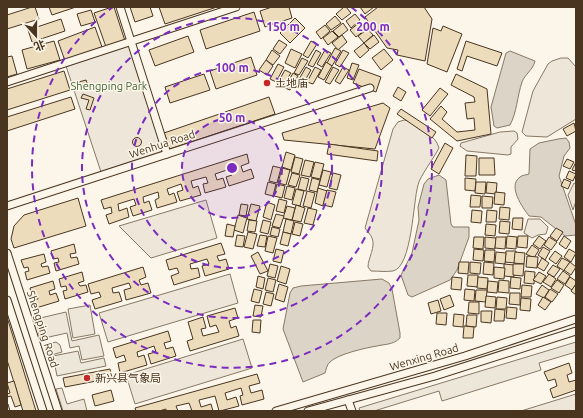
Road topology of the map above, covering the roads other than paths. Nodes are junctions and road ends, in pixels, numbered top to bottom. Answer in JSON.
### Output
{"nodes":[{"id":1,"x":120,"y":7,"type":"edge"},
{"id":2,"x":236,"y":7,"type":"edge"},
{"id":3,"x":132,"y":42,"type":"junction"},
{"id":4,"x":7,"y":82,"type":"edge"},
{"id":5,"x":370,"y":88,"type":"dead end"},
{"id":6,"x":167,"y":154,"type":"junction"},
{"id":7,"x":7,"y":206,"type":"edge"},
{"id":8,"x":7,"y":253,"type":"edge"},
{"id":9,"x":7,"y":300,"type":"edge"},
{"id":10,"x":576,"y":319,"type":"edge"},
{"id":11,"x":576,"y":331,"type":"edge"},
{"id":12,"x":348,"y":400,"type":"junction"},
{"id":13,"x":42,"y":411,"type":"edge"},
{"id":14,"x":58,"y":411,"type":"edge"},
{"id":15,"x":277,"y":411,"type":"edge"},
{"id":16,"x":308,"y":411,"type":"edge"},
{"id":17,"x":352,"y":411,"type":"edge"}],
"edges":[{"from":1,"to":3,"type":"street"},
{"from":2,"to":3,"type":"street"},
{"from":3,"to":4,"type":"street"},
{"from":3,"to":6,"type":"street"},
{"from":5,"to":6,"type":"street","name":"Wenhua Road"},
{"from":6,"to":7,"type":"street","name":"Wenhua Road"},
{"from":8,"to":14,"type":"street","name":"Shengping Road"},
{"from":9,"to":13,"type":"street"},
{"from":10,"to":15,"type":"street","name":"Wenxing Road"},
{"from":11,"to":12,"type":"street","name":"Wenxing Road"},
{"from":12,"to":16,"type":"street","name":"Wenxing Road"},
{"from":12,"to":17,"type":"street"}]}
